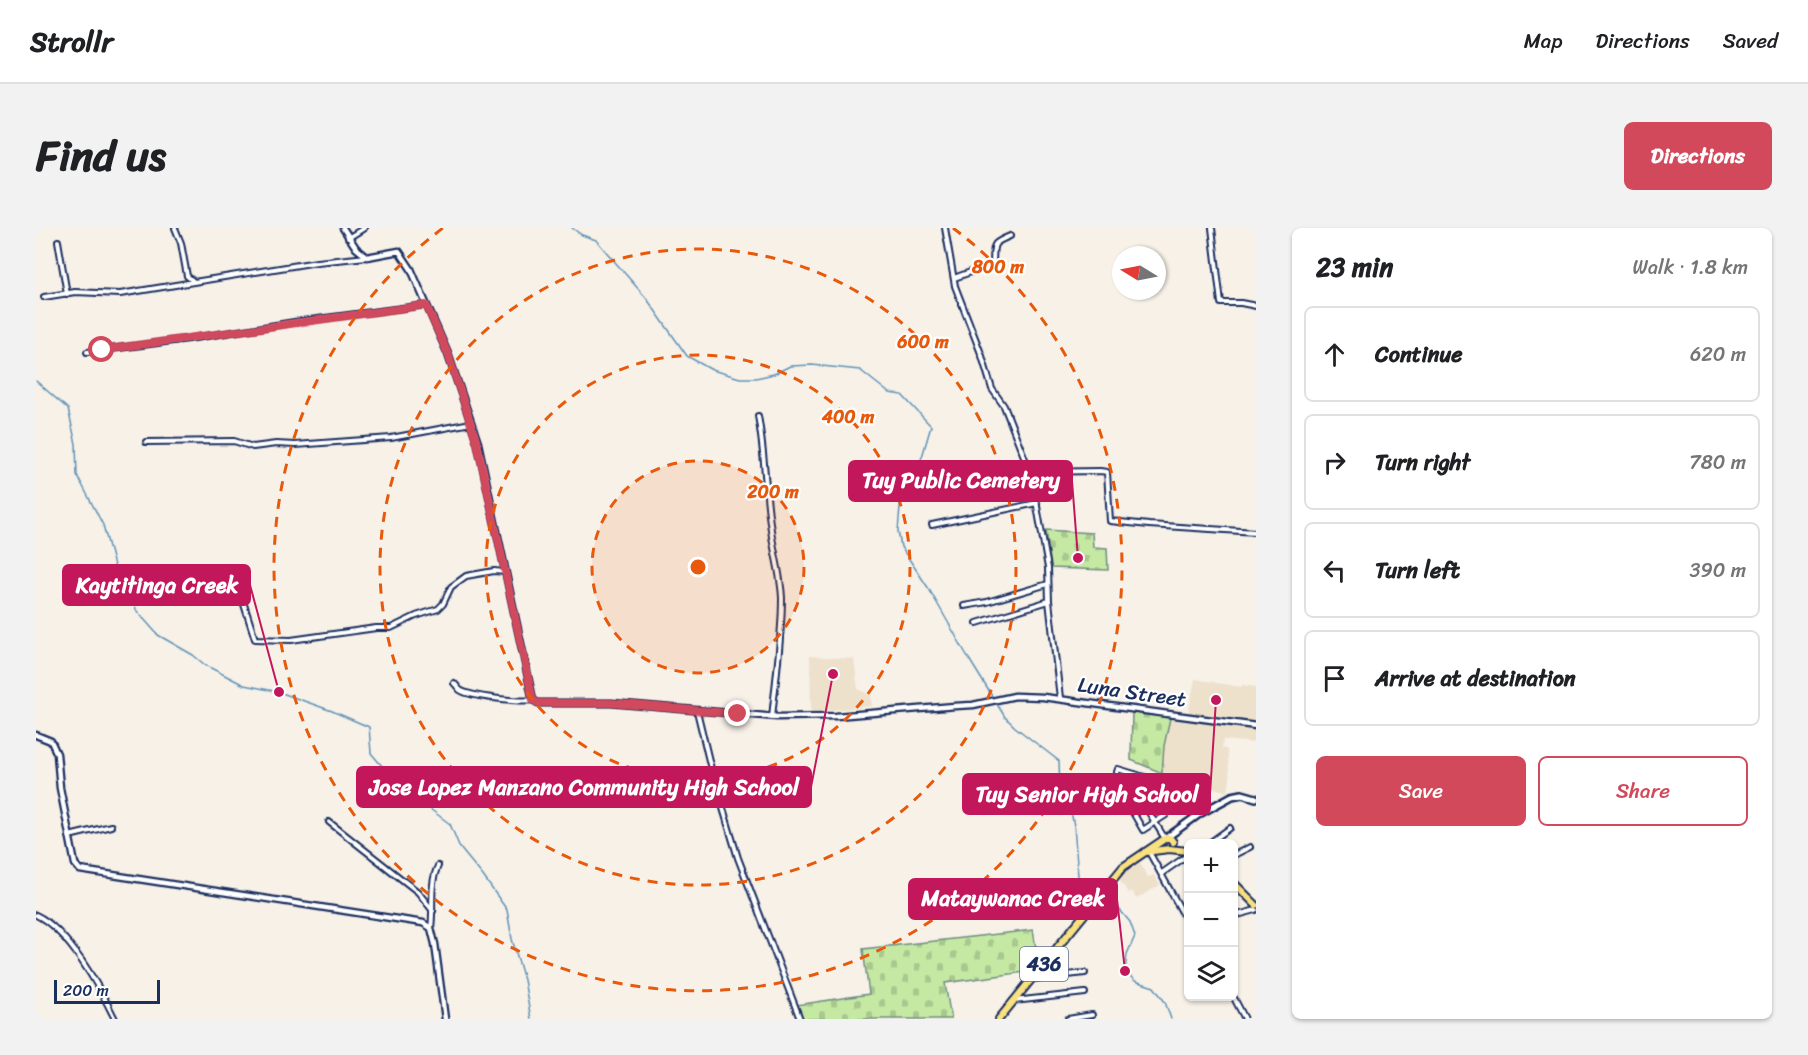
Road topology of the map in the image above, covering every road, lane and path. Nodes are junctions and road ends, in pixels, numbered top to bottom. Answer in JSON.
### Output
{"nodes":[{"id":1,"x":175,"y":228,"type":"edge"},
{"id":2,"x":343,"y":228,"type":"edge"},
{"id":3,"x":364,"y":228,"type":"edge"},
{"id":4,"x":945,"y":228,"type":"edge"},
{"id":5,"x":1212,"y":228,"type":"edge"},
{"id":6,"x":1010,"y":236,"type":"dead end"},
{"id":7,"x":348,"y":238,"type":"junction"},
{"id":8,"x":58,"y":240,"type":"dead end"},
{"id":9,"x":367,"y":257,"type":"junction"},
{"id":10,"x":954,"y":278,"type":"junction"},
{"id":11,"x":193,"y":282,"type":"junction"},
{"id":12,"x":67,"y":294,"type":"junction"},
{"id":13,"x":44,"y":297,"type":"dead end"},
{"id":14,"x":426,"y":305,"type":"junction"},
{"id":15,"x":1256,"y":306,"type":"edge"},
{"id":16,"x":87,"y":352,"type":"dead end"},
{"id":17,"x":758,"y":416,"type":"dead end"},
{"id":18,"x":471,"y":423,"type":"junction"},
{"id":19,"x":146,"y":442,"type":"dead end"},
{"id":20,"x":1030,"y":472,"type":"junction"},
{"id":21,"x":1037,"y":502,"type":"junction"},
{"id":22,"x":933,"y":525,"type":"dead end"},
{"id":23,"x":1256,"y":532,"type":"edge"},
{"id":24,"x":505,"y":572,"type":"junction"},
{"id":25,"x":1048,"y":584,"type":"junction"},
{"id":26,"x":196,"y":598,"type":"dead end"},
{"id":27,"x":1049,"y":601,"type":"junction"},
{"id":28,"x":964,"y":606,"type":"dead end"},
{"id":29,"x":977,"y":623,"type":"dead end"},
{"id":30,"x":454,"y":683,"type":"dead end"},
{"id":31,"x":1059,"y":698,"type":"junction"},
{"id":32,"x":533,"y":700,"type":"junction"},
{"id":33,"x":697,"y":711,"type":"junction"},
{"id":34,"x":772,"y":717,"type":"junction"},
{"id":35,"x":1256,"y":726,"type":"edge"},
{"id":36,"x":36,"y":735,"type":"edge"},
{"id":37,"x":1134,"y":774,"type":"junction"},
{"id":38,"x":1256,"y":798,"type":"edge"},
{"id":39,"x":329,"y":822,"type":"dead end"},
{"id":40,"x":1155,"y":822,"type":"junction"},
{"id":41,"x":111,"y":826,"type":"dead end"},
{"id":42,"x":1230,"y":828,"type":"dead end"},
{"id":43,"x":69,"y":836,"type":"junction"},
{"id":44,"x":1214,"y":839,"type":"edge"},
{"id":45,"x":1168,"y":842,"type":"junction"},
{"id":46,"x":1250,"y":847,"type":"dead end"},
{"id":47,"x":1184,"y":850,"type":"edge"},
{"id":48,"x":1147,"y":852,"type":"junction"},
{"id":49,"x":1238,"y":853,"type":"edge"},
{"id":50,"x":1184,"y":855,"type":"edge"},
{"id":51,"x":438,"y":866,"type":"dead end"},
{"id":52,"x":1162,"y":873,"type":"junction"},
{"id":53,"x":1238,"y":888,"type":"edge"},
{"id":54,"x":1256,"y":908,"type":"edge"},
{"id":55,"x":433,"y":911,"type":"junction"},
{"id":56,"x":1184,"y":911,"type":"edge"},
{"id":57,"x":1238,"y":914,"type":"edge"},
{"id":58,"x":36,"y":915,"type":"edge"},
{"id":59,"x":431,"y":928,"type":"junction"},
{"id":60,"x":1085,"y":973,"type":"dead end"},
{"id":61,"x":1031,"y":979,"type":"junction"},
{"id":62,"x":1085,"y":993,"type":"dead end"},
{"id":63,"x":1236,"y":1001,"type":"edge"},
{"id":64,"x":1012,"y":1002,"type":"junction"},
{"id":65,"x":1092,"y":1015,"type":"dead end"},
{"id":66,"x":115,"y":1019,"type":"edge"},
{"id":67,"x":445,"y":1019,"type":"edge"},
{"id":68,"x":800,"y":1019,"type":"edge"},
{"id":69,"x":999,"y":1019,"type":"edge"},
{"id":70,"x":1068,"y":1019,"type":"edge"},
{"id":71,"x":1245,"y":1019,"type":"edge"}],
"edges":[{"from":1,"to":11,"type":"street"},
{"from":2,"to":7,"type":"street"},
{"from":3,"to":7,"type":"street"},
{"from":4,"to":10,"type":"street"},
{"from":5,"to":15,"type":"street"},
{"from":6,"to":10,"type":"street"},
{"from":7,"to":9,"type":"street"},
{"from":8,"to":12,"type":"street"},
{"from":9,"to":11,"type":"street"},
{"from":9,"to":14,"type":"street"},
{"from":10,"to":20,"type":"street"},
{"from":11,"to":12,"type":"street"},
{"from":12,"to":13,"type":"street"},
{"from":14,"to":16,"type":"street"},
{"from":14,"to":18,"type":"street"},
{"from":17,"to":34,"type":"street"},
{"from":18,"to":19,"type":"street"},
{"from":18,"to":24,"type":"street"},
{"from":20,"to":21,"type":"street"},
{"from":20,"to":23,"type":"street"},
{"from":21,"to":22,"type":"street"},
{"from":21,"to":25,"type":"street"},
{"from":24,"to":26,"type":"street"},
{"from":24,"to":32,"type":"street"},
{"from":25,"to":27,"type":"street"},
{"from":25,"to":28,"type":"street"},
{"from":27,"to":29,"type":"street"},
{"from":27,"to":31,"type":"street"},
{"from":30,"to":32,"type":"street"},
{"from":31,"to":34,"type":"street","name":"Luna Street"},
{"from":31,"to":35,"type":"street","name":"Luna Street"},
{"from":32,"to":33,"type":"street","name":"Luna Street"},
{"from":33,"to":34,"type":"street","name":"Luna Street"},
{"from":33,"to":68,"type":"street"},
{"from":36,"to":43,"type":"street"},
{"from":37,"to":40,"type":"street"},
{"from":37,"to":40,"type":"street"},
{"from":37,"to":40,"type":"street"},
{"from":38,"to":45,"type":"main road","number":"436"},
{"from":39,"to":55,"type":"street"},
{"from":40,"to":45,"type":"street"},
{"from":41,"to":43,"type":"street"},
{"from":42,"to":44,"type":"street"},
{"from":43,"to":59,"type":"street"},
{"from":45,"to":47,"type":"main road"},
{"from":45,"to":48,"type":"main road","number":"436"},
{"from":45,"to":48,"type":"main road","number":"436"},
{"from":46,"to":49,"type":"street"},
{"from":48,"to":52,"type":"street"},
{"from":48,"to":61,"type":"main road","number":"436"},
{"from":50,"to":52,"type":"street"},
{"from":51,"to":55,"type":"street"},
{"from":52,"to":56,"type":"street"},
{"from":53,"to":54,"type":"main road"},
{"from":54,"to":57,"type":"street"},
{"from":55,"to":59,"type":"street"},
{"from":58,"to":66,"type":"street"},
{"from":59,"to":67,"type":"street"},
{"from":60,"to":61,"type":"street"},
{"from":61,"to":64,"type":"main road","number":"436"},
{"from":62,"to":64,"type":"street"},
{"from":63,"to":71,"type":"street"},
{"from":64,"to":69,"type":"main road","number":"436"},
{"from":65,"to":70,"type":"street"}]}
